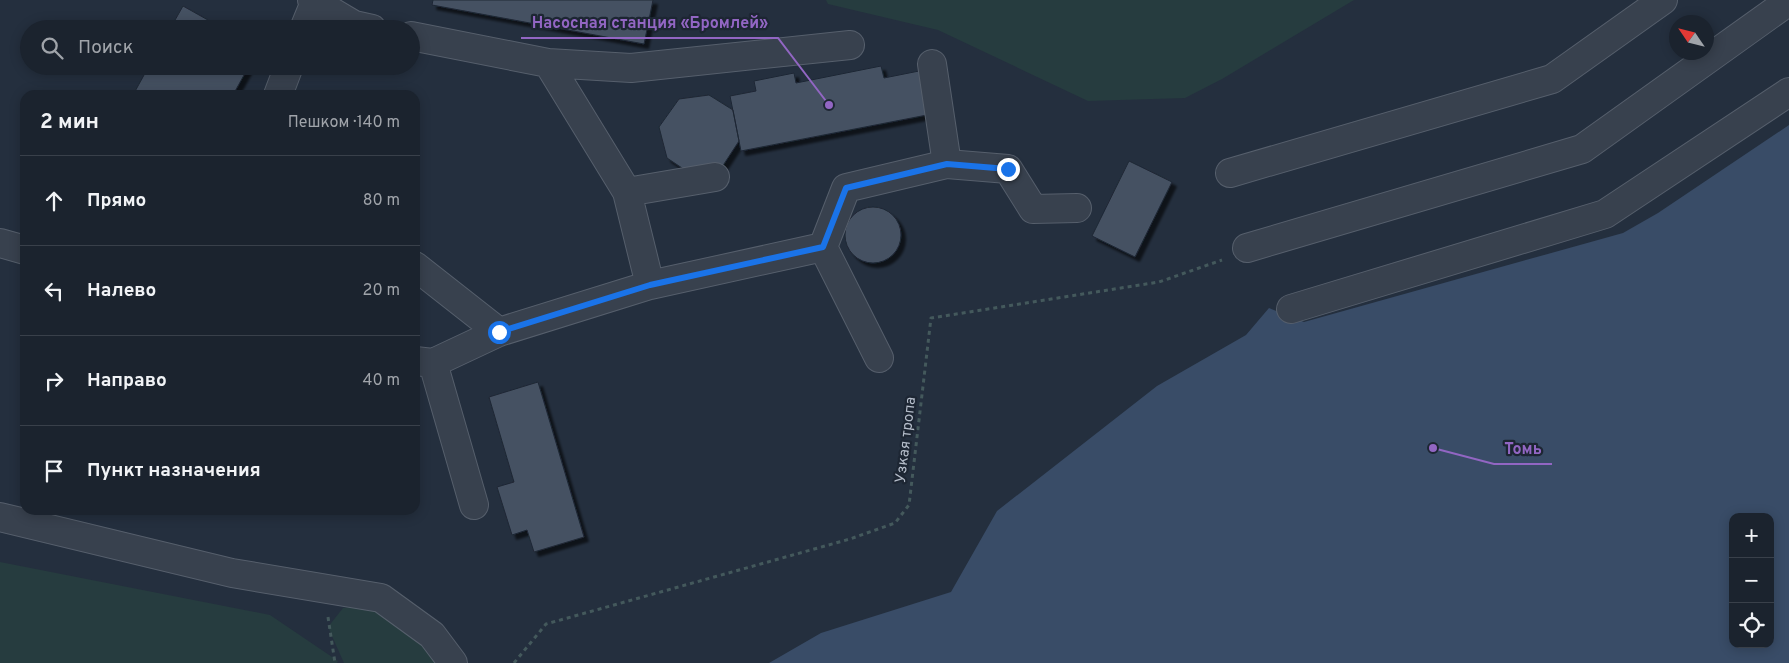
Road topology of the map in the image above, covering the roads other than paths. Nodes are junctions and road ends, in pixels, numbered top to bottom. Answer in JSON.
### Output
{"nodes":[{"id":1,"x":1663,"y":0,"type":"edge"},
{"id":2,"x":313,"y":1,"type":"edge"},
{"id":3,"x":1789,"y":1,"type":"edge"},
{"id":4,"x":307,"y":20,"type":"edge"},
{"id":5,"x":345,"y":20,"type":"edge"},
{"id":6,"x":420,"y":38,"type":"edge"},
{"id":7,"x":850,"y":45,"type":"dead end"},
{"id":8,"x":548,"y":63,"type":"junction"},
{"id":9,"x":932,"y":64,"type":"dead end"},
{"id":10,"x":286,"y":75,"type":"edge"},
{"id":11,"x":280,"y":90,"type":"edge"},
{"id":12,"x":1789,"y":92,"type":"edge"},
{"id":13,"x":947,"y":164,"type":"junction"},
{"id":14,"x":1230,"y":173,"type":"dead end"},
{"id":15,"x":715,"y":178,"type":"dead end"},
{"id":16,"x":627,"y":192,"type":"junction"},
{"id":17,"x":1077,"y":208,"type":"dead end"},
{"id":18,"x":0,"y":242,"type":"edge"},
{"id":19,"x":823,"y":247,"type":"junction"},
{"id":20,"x":20,"y":248,"type":"edge"},
{"id":21,"x":1247,"y":248,"type":"road end"},
{"id":22,"x":420,"y":270,"type":"edge"},
{"id":23,"x":650,"y":285,"type":"junction"},
{"id":24,"x":1291,"y":310,"type":"dead end"},
{"id":25,"x":499,"y":332,"type":"junction"},
{"id":26,"x":879,"y":358,"type":"dead end"},
{"id":27,"x":424,"y":362,"type":"edge"},
{"id":28,"x":474,"y":505,"type":"dead end"},
{"id":29,"x":0,"y":517,"type":"edge"},
{"id":30,"x":453,"y":663,"type":"edge"}],
"edges":[{"from":1,"to":14,"type":"lane"},
{"from":2,"to":4,"type":"lane"},
{"from":2,"to":5,"type":"lane"},
{"from":3,"to":21,"type":"lane"},
{"from":6,"to":8,"type":"lane"},
{"from":7,"to":8,"type":"lane"},
{"from":8,"to":16,"type":"lane"},
{"from":9,"to":13,"type":"lane"},
{"from":10,"to":11,"type":"lane"},
{"from":12,"to":24,"type":"lane"},
{"from":13,"to":17,"type":"lane"},
{"from":13,"to":19,"type":"lane"},
{"from":15,"to":16,"type":"lane"},
{"from":16,"to":23,"type":"lane"},
{"from":18,"to":20,"type":"lane"},
{"from":19,"to":23,"type":"lane"},
{"from":19,"to":26,"type":"lane"},
{"from":22,"to":25,"type":"lane"},
{"from":23,"to":25,"type":"lane"},
{"from":25,"to":27,"type":"lane"},
{"from":27,"to":28,"type":"lane"},
{"from":29,"to":30,"type":"lane"}]}
